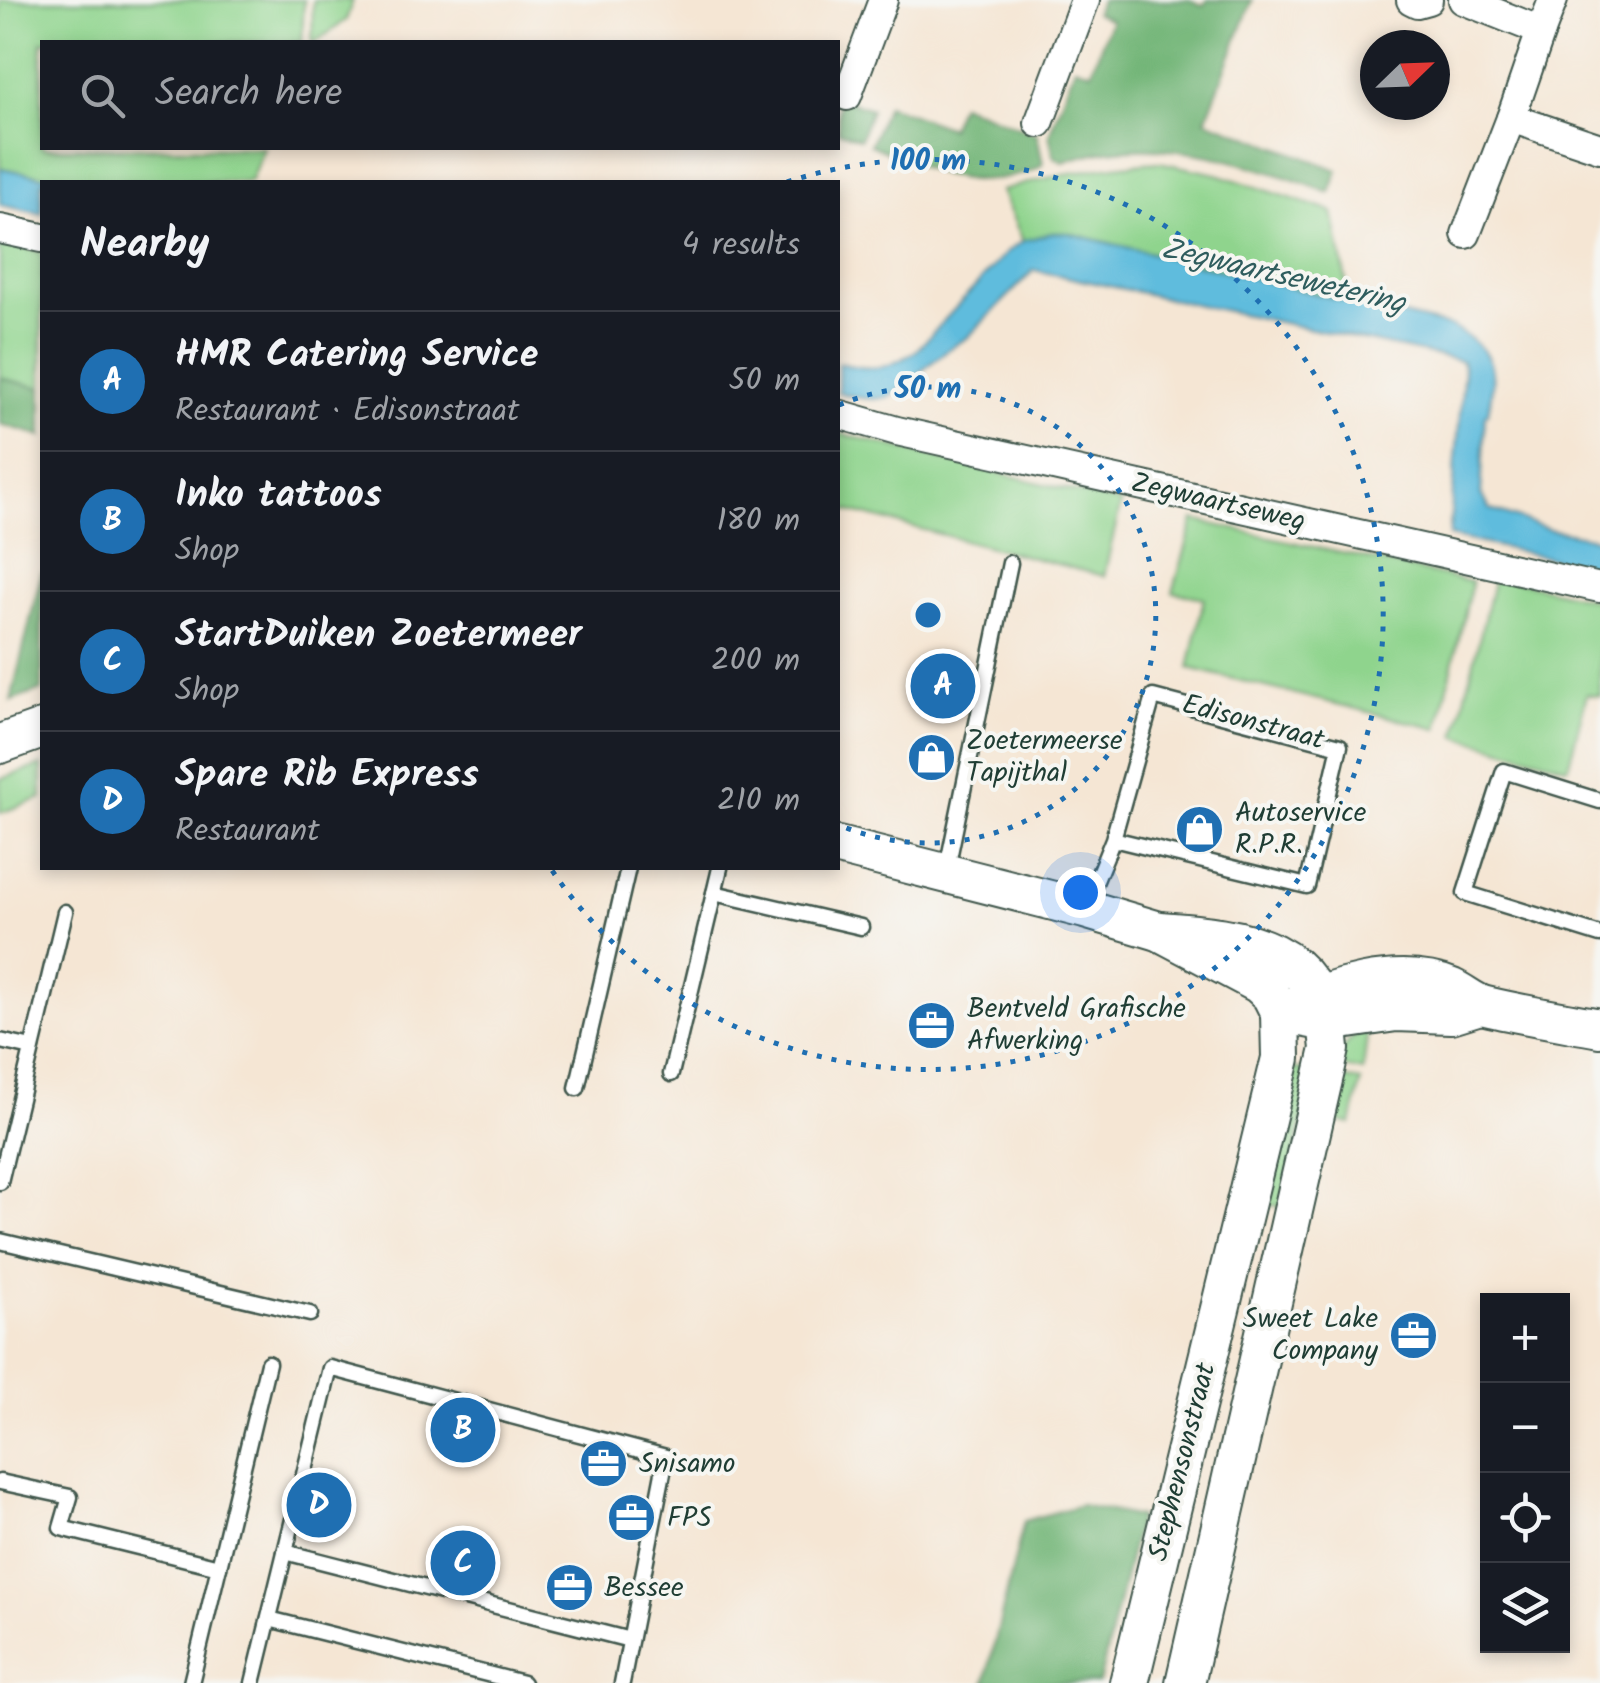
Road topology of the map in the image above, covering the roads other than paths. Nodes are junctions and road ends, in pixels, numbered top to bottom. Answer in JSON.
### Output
{"nodes":[{"id":1,"x":882,"y":0,"type":"edge"},
{"id":2,"x":1085,"y":0,"type":"edge"},
{"id":3,"x":1411,"y":0,"type":"edge"},
{"id":4,"x":1428,"y":0,"type":"edge"},
{"id":5,"x":1463,"y":0,"type":"edge"},
{"id":6,"x":1553,"y":0,"type":"edge"},
{"id":7,"x":1541,"y":31,"type":"junction"},
{"id":8,"x":847,"y":96,"type":"dead end"},
{"id":9,"x":1511,"y":118,"type":"junction"},
{"id":10,"x":1038,"y":122,"type":"dead end"},
{"id":11,"x":1600,"y":148,"type":"edge"},
{"id":12,"x":0,"y":229,"type":"edge"},
{"id":13,"x":1466,"y":234,"type":"dead end"},
{"id":14,"x":40,"y":238,"type":"edge"},
{"id":15,"x":840,"y":415,"type":"edge"},
{"id":16,"x":1010,"y":563,"type":"dead end"},
{"id":17,"x":1600,"y":588,"type":"edge"},
{"id":18,"x":40,"y":730,"type":"edge"},
{"id":19,"x":0,"y":744,"type":"edge"},
{"id":20,"x":1600,"y":801,"type":"edge"},
{"id":21,"x":1113,"y":839,"type":"junction"},
{"id":22,"x":840,"y":847,"type":"edge"},
{"id":23,"x":628,"y":870,"type":"edge"},
{"id":24,"x":720,"y":870,"type":"edge"},
{"id":25,"x":946,"y":874,"type":"junction"},
{"id":26,"x":714,"y":892,"type":"junction"},
{"id":27,"x":1085,"y":909,"type":"junction"},
{"id":28,"x":64,"y":912,"type":"dead end"},
{"id":29,"x":861,"y":927,"type":"dead end"},
{"id":30,"x":1159,"y":931,"type":"junction"},
{"id":31,"x":1600,"y":934,"type":"edge"},
{"id":32,"x":1323,"y":1008,"type":"junction"},
{"id":33,"x":1280,"y":1013,"type":"junction"},
{"id":34,"x":1600,"y":1028,"type":"edge"},
{"id":35,"x":0,"y":1040,"type":"edge"},
{"id":36,"x":32,"y":1048,"type":"junction"},
{"id":37,"x":671,"y":1074,"type":"dead end"},
{"id":38,"x":576,"y":1088,"type":"dead end"},
{"id":39,"x":0,"y":1182,"type":"edge"},
{"id":40,"x":0,"y":1241,"type":"edge"},
{"id":41,"x":1260,"y":1246,"type":"junction"},
{"id":42,"x":310,"y":1314,"type":"dead end"},
{"id":43,"x":268,"y":1363,"type":"dead end"},
{"id":44,"x":0,"y":1482,"type":"edge"},
{"id":45,"x":286,"y":1552,"type":"junction"},
{"id":46,"x":219,"y":1567,"type":"junction"},
{"id":47,"x":269,"y":1619,"type":"junction"},
{"id":48,"x":630,"y":1640,"type":"junction"},
{"id":49,"x":192,"y":1683,"type":"edge"},
{"id":50,"x":254,"y":1683,"type":"edge"},
{"id":51,"x":523,"y":1683,"type":"edge"},
{"id":52,"x":622,"y":1683,"type":"edge"},
{"id":53,"x":1129,"y":1683,"type":"edge"},
{"id":54,"x":1186,"y":1683,"type":"edge"}],
"edges":[{"from":1,"to":8,"type":"street"},
{"from":2,"to":10,"type":"street"},
{"from":3,"to":4,"type":"street"},
{"from":5,"to":7,"type":"street"},
{"from":6,"to":7,"type":"street"},
{"from":7,"to":9,"type":"street"},
{"from":9,"to":11,"type":"street"},
{"from":9,"to":13,"type":"street"},
{"from":12,"to":14,"type":"street"},
{"from":15,"to":17,"type":"street","name":"Zegwaartseweg"},
{"from":16,"to":25,"type":"lane"},
{"from":18,"to":19,"type":"street"},
{"from":20,"to":31,"type":"lane"},
{"from":21,"to":21,"type":"lane","name":"Edisonstraat"},
{"from":21,"to":27,"type":"lane","name":"Edisonstraat"},
{"from":22,"to":25,"type":"street"},
{"from":23,"to":38,"type":"lane"},
{"from":24,"to":26,"type":"lane"},
{"from":25,"to":27,"type":"street"},
{"from":26,"to":29,"type":"lane"},
{"from":26,"to":37,"type":"lane"},
{"from":27,"to":30,"type":"street"},
{"from":28,"to":36,"type":"lane"},
{"from":30,"to":32,"type":"street"},
{"from":30,"to":33,"type":"street"},
{"from":32,"to":33,"type":"street"},
{"from":32,"to":34,"type":"street"},
{"from":32,"to":41,"type":"street","name":"Stephensonstraat"},
{"from":33,"to":41,"type":"street","name":"Stephensonstraat"},
{"from":35,"to":36,"type":"lane"},
{"from":36,"to":39,"type":"lane"},
{"from":40,"to":42,"type":"lane"},
{"from":41,"to":53,"type":"street","name":"Stephensonstraat"},
{"from":41,"to":54,"type":"street","name":"Stephensonstraat"},
{"from":43,"to":46,"type":"lane"},
{"from":44,"to":46,"type":"lane"},
{"from":45,"to":47,"type":"lane"},
{"from":45,"to":48,"type":"lane"},
{"from":45,"to":48,"type":"lane"},
{"from":46,"to":49,"type":"lane"},
{"from":47,"to":50,"type":"lane"},
{"from":47,"to":51,"type":"lane"},
{"from":48,"to":52,"type":"lane"}]}
